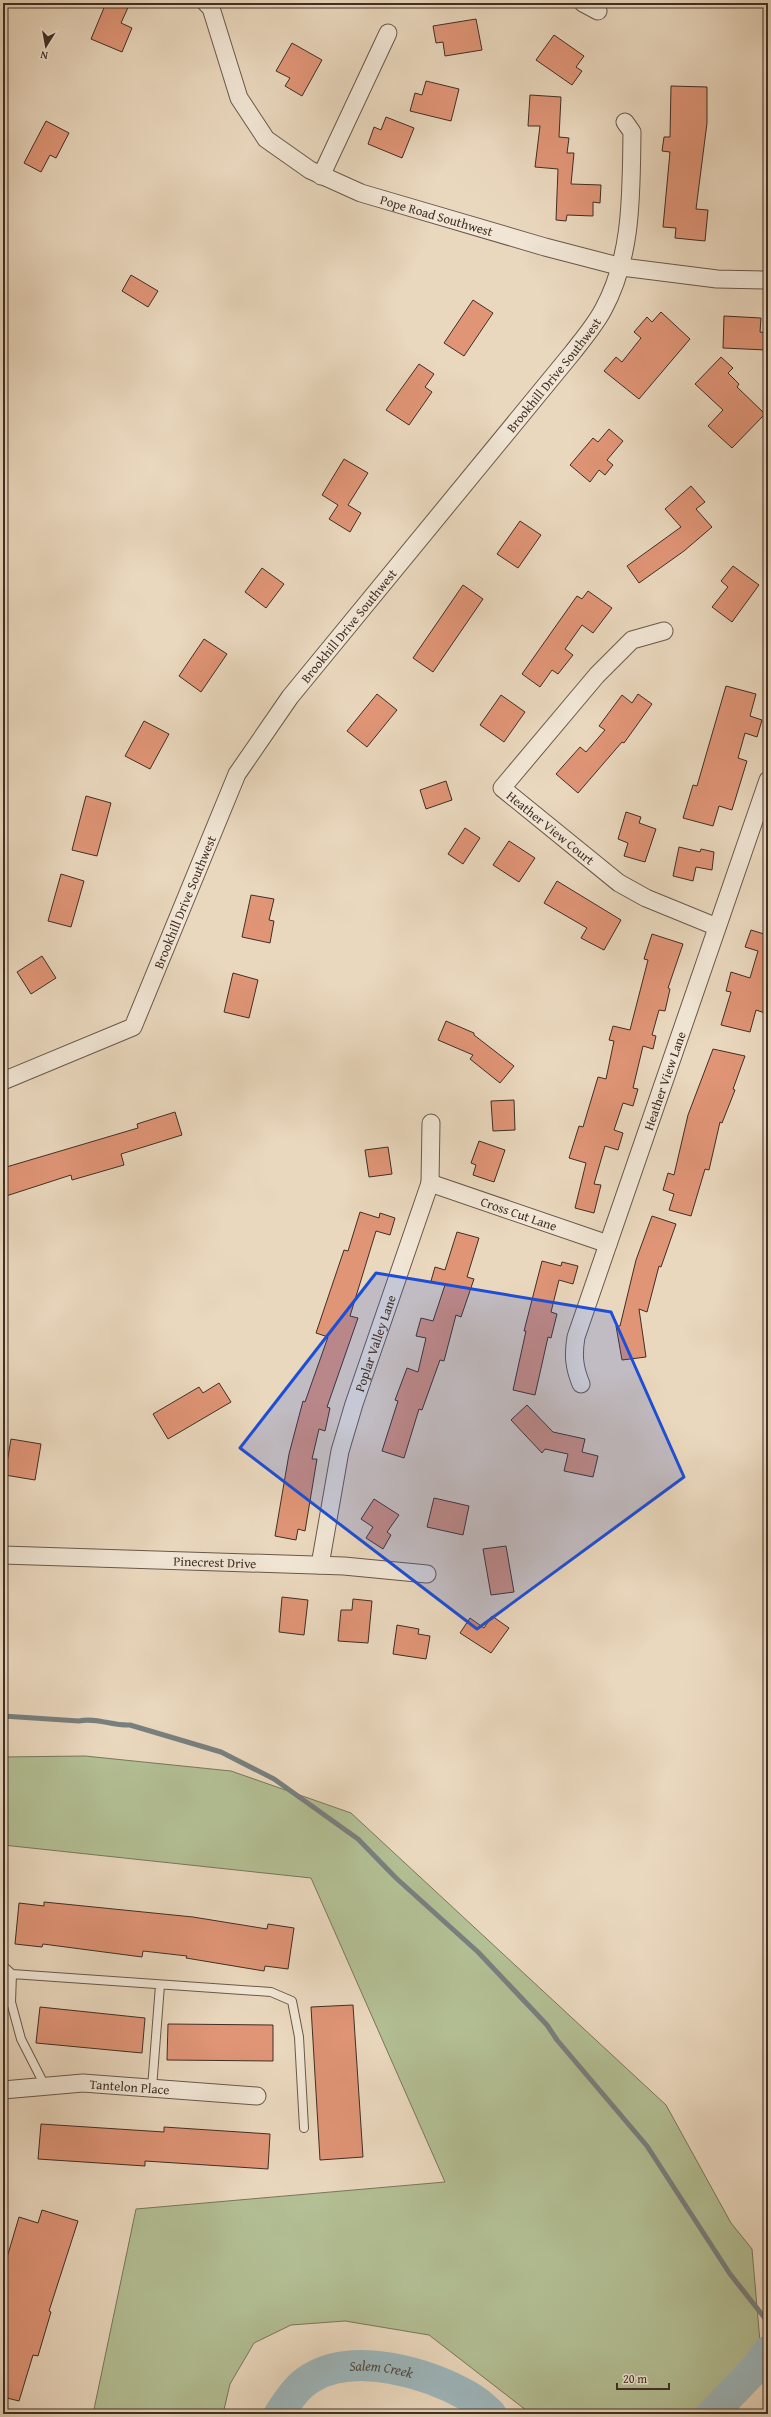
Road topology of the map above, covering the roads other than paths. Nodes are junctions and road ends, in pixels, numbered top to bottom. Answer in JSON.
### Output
{"nodes":[{"id":1,"x":206,"y":3,"type":"edge"},
{"id":2,"x":583,"y":3,"type":"edge"},
{"id":3,"x":598,"y":11,"type":"dead end"},
{"id":4,"x":388,"y":33,"type":"dead end"},
{"id":5,"x":625,"y":122,"type":"dead end"},
{"id":6,"x":321,"y":176,"type":"junction"},
{"id":7,"x":622,"y":267,"type":"junction"},
{"id":8,"x":768,"y":280,"type":"edge"},
{"id":9,"x":664,"y":631,"type":"dead end"},
{"id":10,"x":768,"y":780,"type":"edge"},
{"id":11,"x":717,"y":927,"type":"junction"},
{"id":12,"x":3,"y":1081,"type":"edge"},
{"id":13,"x":430,"y":1123,"type":"dead end"},
{"id":14,"x":430,"y":1184,"type":"junction"},
{"id":15,"x":608,"y":1244,"type":"junction"},
{"id":16,"x":581,"y":1384,"type":"dead end"},
{"id":17,"x":3,"y":1555,"type":"edge"},
{"id":18,"x":320,"y":1565,"type":"junction"},
{"id":19,"x":427,"y":1574,"type":"dead end"},
{"id":20,"x":3,"y":1966,"type":"edge"},
{"id":21,"x":12,"y":1974,"type":"junction"},
{"id":22,"x":160,"y":1985,"type":"junction"},
{"id":23,"x":45,"y":2086,"type":"junction"},
{"id":24,"x":152,"y":2088,"type":"junction"},
{"id":25,"x":3,"y":2090,"type":"edge"},
{"id":26,"x":257,"y":2096,"type":"dead end"},
{"id":27,"x":304,"y":2128,"type":"dead end"}],
"edges":[{"from":1,"to":6,"type":"street","name":"Pope Road Southwest"},
{"from":2,"to":3,"type":"street"},
{"from":4,"to":6,"type":"street"},
{"from":5,"to":7,"type":"street","name":"Brookhill Drive Southwest"},
{"from":6,"to":7,"type":"street","name":"Pope Road Southwest"},
{"from":7,"to":8,"type":"street","name":"Pope Road Southwest"},
{"from":7,"to":12,"type":"street","name":"Brookhill Drive Southwest"},
{"from":9,"to":11,"type":"street","name":"Heather View Court"},
{"from":10,"to":11,"type":"street","name":"Heather View Lane"},
{"from":11,"to":15,"type":"street","name":"Heather View Lane"},
{"from":13,"to":14,"type":"street","name":"Poplar Valley Lane"},
{"from":14,"to":15,"type":"street","name":"Cross Cut Lane"},
{"from":14,"to":18,"type":"street","name":"Poplar Valley Lane"},
{"from":15,"to":16,"type":"street","name":"Heather View Lane"},
{"from":17,"to":18,"type":"street","name":"Pinecrest Drive"},
{"from":18,"to":19,"type":"street","name":"Pinecrest Drive"},
{"from":20,"to":21,"type":"lane"},
{"from":21,"to":22,"type":"lane"},
{"from":21,"to":23,"type":"lane"},
{"from":22,"to":24,"type":"lane"},
{"from":22,"to":27,"type":"lane"},
{"from":23,"to":24,"type":"street","name":"Tantelon Place"},
{"from":23,"to":25,"type":"street","name":"Tantelon Place"},
{"from":24,"to":26,"type":"street","name":"Tantelon Place"}]}
